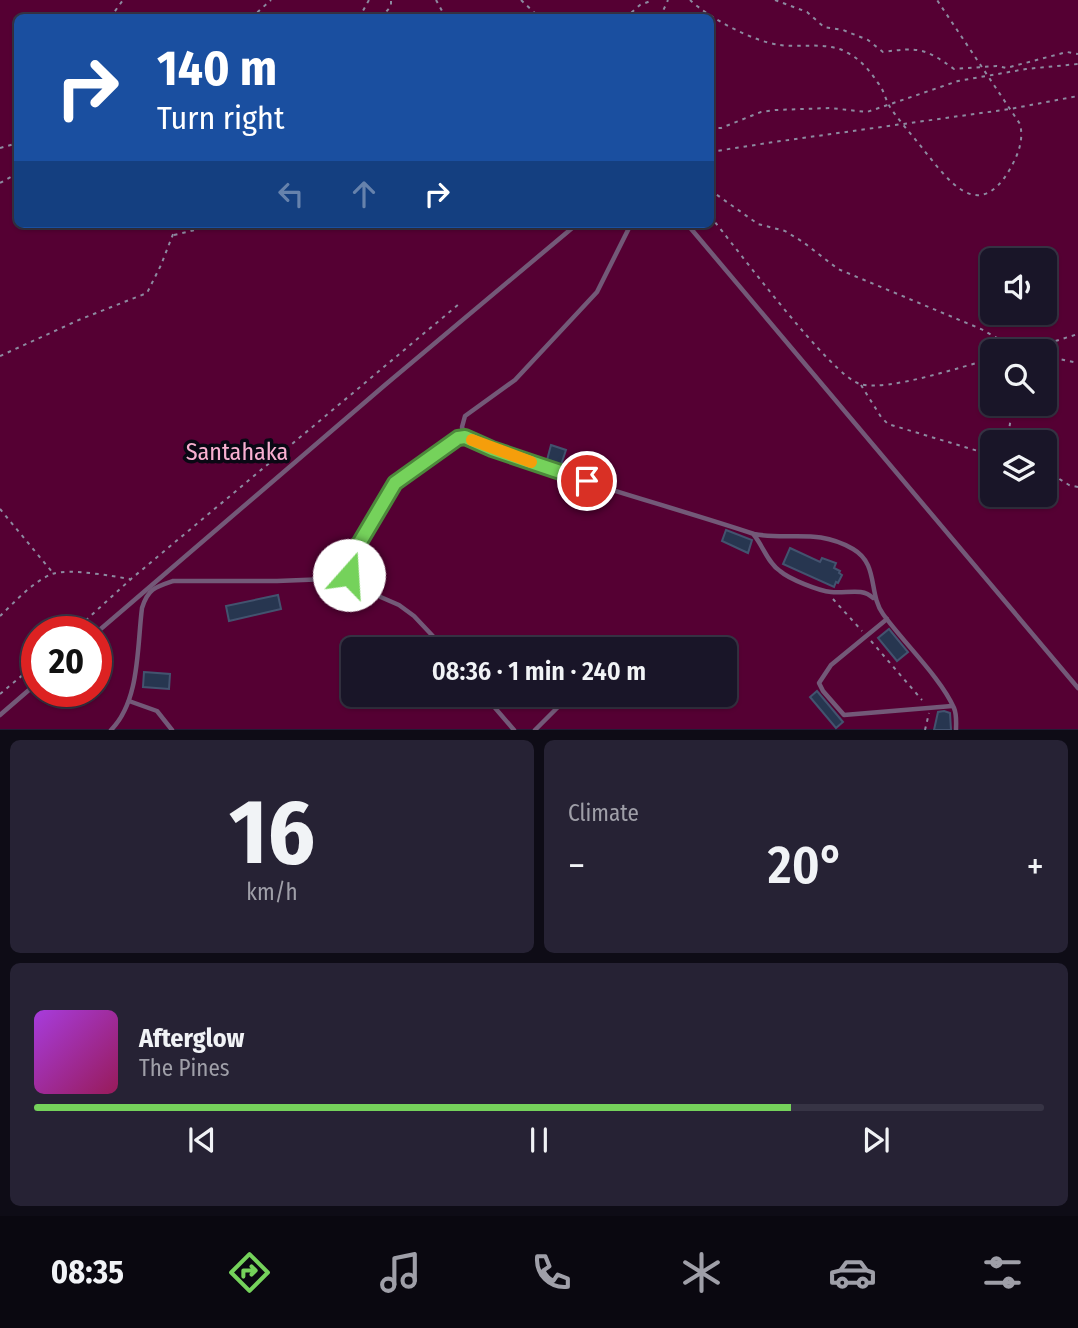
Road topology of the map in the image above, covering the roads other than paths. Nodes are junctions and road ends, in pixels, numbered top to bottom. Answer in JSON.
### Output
{"nodes":[{"id":1,"x":572,"y":228,"type":"edge"},
{"id":2,"x":629,"y":228,"type":"edge"},
{"id":3,"x":690,"y":228,"type":"edge"},
{"id":4,"x":465,"y":437,"type":"junction"},
{"id":5,"x":754,"y":534,"type":"junction"},
{"id":6,"x":347,"y":564,"type":"junction"},
{"id":7,"x":322,"y":579,"type":"junction"},
{"id":8,"x":353,"y":585,"type":"junction"},
{"id":9,"x":874,"y":599,"type":"junction"},
{"id":10,"x":112,"y":619,"type":"edge"},
{"id":11,"x":887,"y":619,"type":"junction"},
{"id":12,"x":433,"y":637,"type":"edge"},
{"id":13,"x":1078,"y":688,"type":"edge"},
{"id":14,"x":21,"y":697,"type":"edge"},
{"id":15,"x":130,"y":701,"type":"junction"},
{"id":16,"x":953,"y":706,"type":"junction"},
{"id":17,"x":494,"y":707,"type":"edge"},
{"id":18,"x":558,"y":707,"type":"edge"},
{"id":19,"x":0,"y":715,"type":"edge"},
{"id":20,"x":111,"y":730,"type":"edge"},
{"id":21,"x":172,"y":730,"type":"edge"},
{"id":22,"x":514,"y":730,"type":"edge"},
{"id":23,"x":535,"y":730,"type":"edge"},
{"id":24,"x":956,"y":730,"type":"edge"}],
"edges":[{"from":1,"to":10,"type":"lane"},
{"from":2,"to":4,"type":"lane"},
{"from":3,"to":13,"type":"lane"},
{"from":4,"to":5,"type":"lane"},
{"from":4,"to":6,"type":"lane"},
{"from":5,"to":9,"type":"lane"},
{"from":5,"to":9,"type":"lane"},
{"from":6,"to":7,"type":"lane"},
{"from":6,"to":8,"type":"lane"},
{"from":7,"to":8,"type":"lane"},
{"from":7,"to":15,"type":"lane"},
{"from":8,"to":12,"type":"lane"},
{"from":9,"to":11,"type":"lane"},
{"from":11,"to":16,"type":"lane"},
{"from":11,"to":16,"type":"lane"},
{"from":14,"to":19,"type":"lane"},
{"from":15,"to":20,"type":"lane"},
{"from":15,"to":21,"type":"lane"},
{"from":16,"to":24,"type":"lane"},
{"from":17,"to":22,"type":"lane"},
{"from":18,"to":23,"type":"lane"}]}
